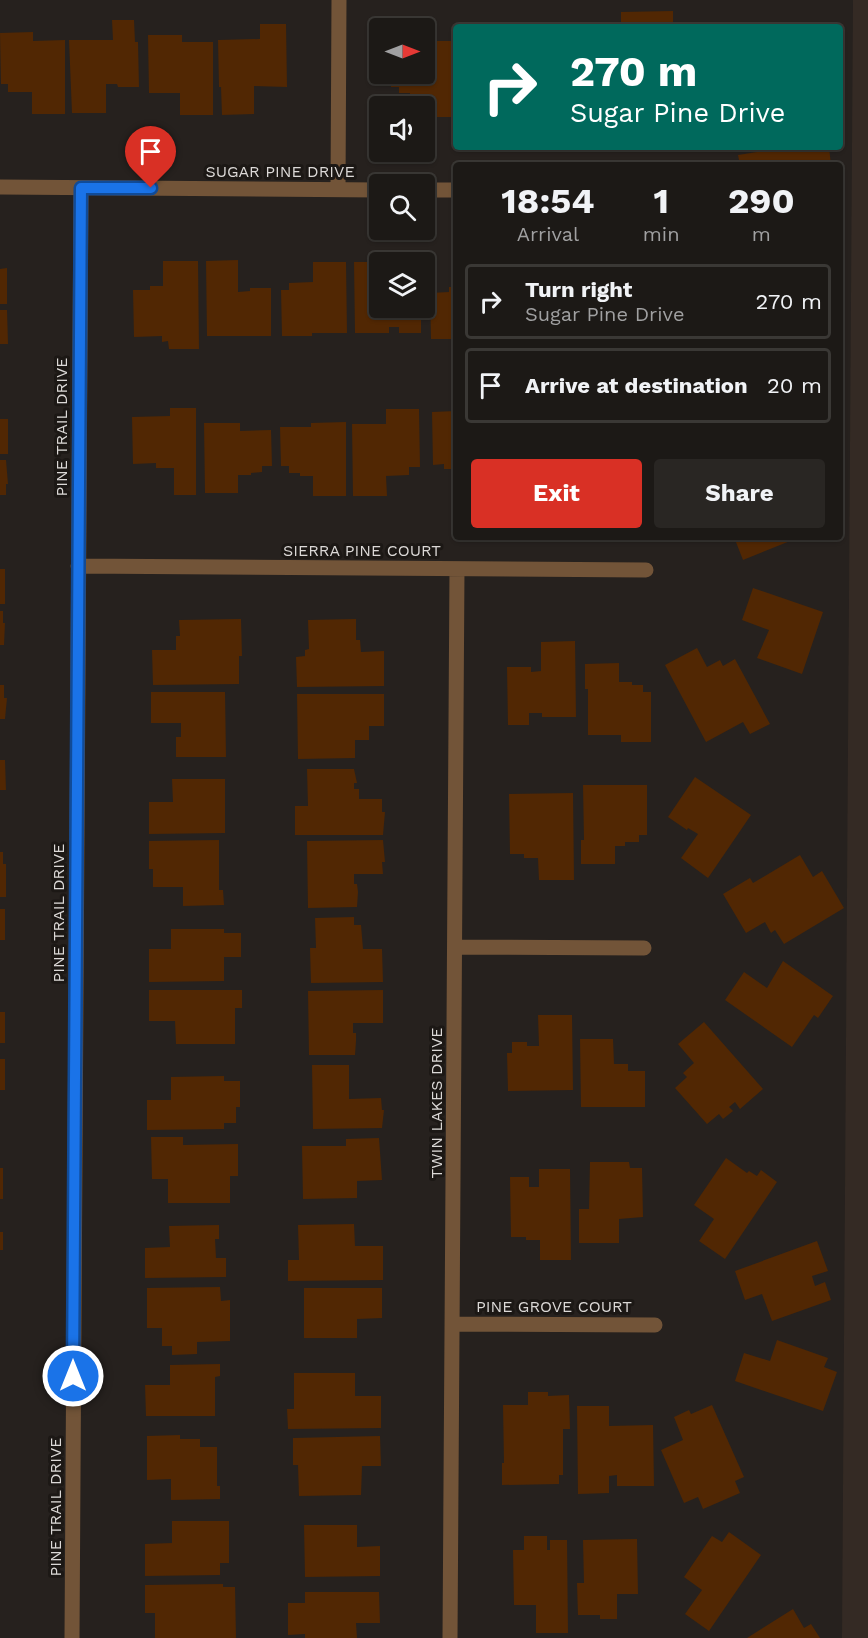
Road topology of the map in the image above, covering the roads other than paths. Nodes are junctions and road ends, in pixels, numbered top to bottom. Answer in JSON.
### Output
{"nodes":[{"id":1,"x":339,"y":0,"type":"edge"},
{"id":2,"x":0,"y":187,"type":"edge"},
{"id":3,"x":81,"y":188,"type":"junction"},
{"id":4,"x":338,"y":189,"type":"junction"},
{"id":5,"x":369,"y":190,"type":"edge"},
{"id":6,"x":435,"y":190,"type":"edge"},
{"id":7,"x":453,"y":190,"type":"edge"},
{"id":8,"x":78,"y":566,"type":"junction"},
{"id":9,"x":457,"y":568,"type":"junction"},
{"id":10,"x":646,"y":570,"type":"dead end"},
{"id":11,"x":455,"y":947,"type":"junction"},
{"id":12,"x":644,"y":948,"type":"dead end"},
{"id":13,"x":452,"y":1324,"type":"junction"},
{"id":14,"x":655,"y":1325,"type":"dead end"},
{"id":15,"x":72,"y":1638,"type":"edge"},
{"id":16,"x":450,"y":1638,"type":"edge"}],
"edges":[{"from":1,"to":4,"type":"street"},
{"from":2,"to":3,"type":"street","name":"SUGAR PINE DRIVE"},
{"from":3,"to":4,"type":"street","name":"SUGAR PINE DRIVE"},
{"from":3,"to":8,"type":"street","name":"PINE TRAIL DRIVE"},
{"from":4,"to":5,"type":"street","name":"SUGAR PINE DRIVE"},
{"from":6,"to":7,"type":"street"},
{"from":8,"to":9,"type":"street","name":"SIERRA PINE COURT"},
{"from":8,"to":15,"type":"street","name":"PINE TRAIL DRIVE"},
{"from":9,"to":10,"type":"street","name":"SIERRA PINE COURT"},
{"from":9,"to":11,"type":"street","name":"TWIN LAKES DRIVE"},
{"from":11,"to":12,"type":"street"},
{"from":11,"to":13,"type":"street","name":"TWIN LAKES DRIVE"},
{"from":13,"to":14,"type":"street","name":"PINE GROVE COURT"},
{"from":13,"to":16,"type":"street","name":"TWIN LAKES DRIVE"}]}
